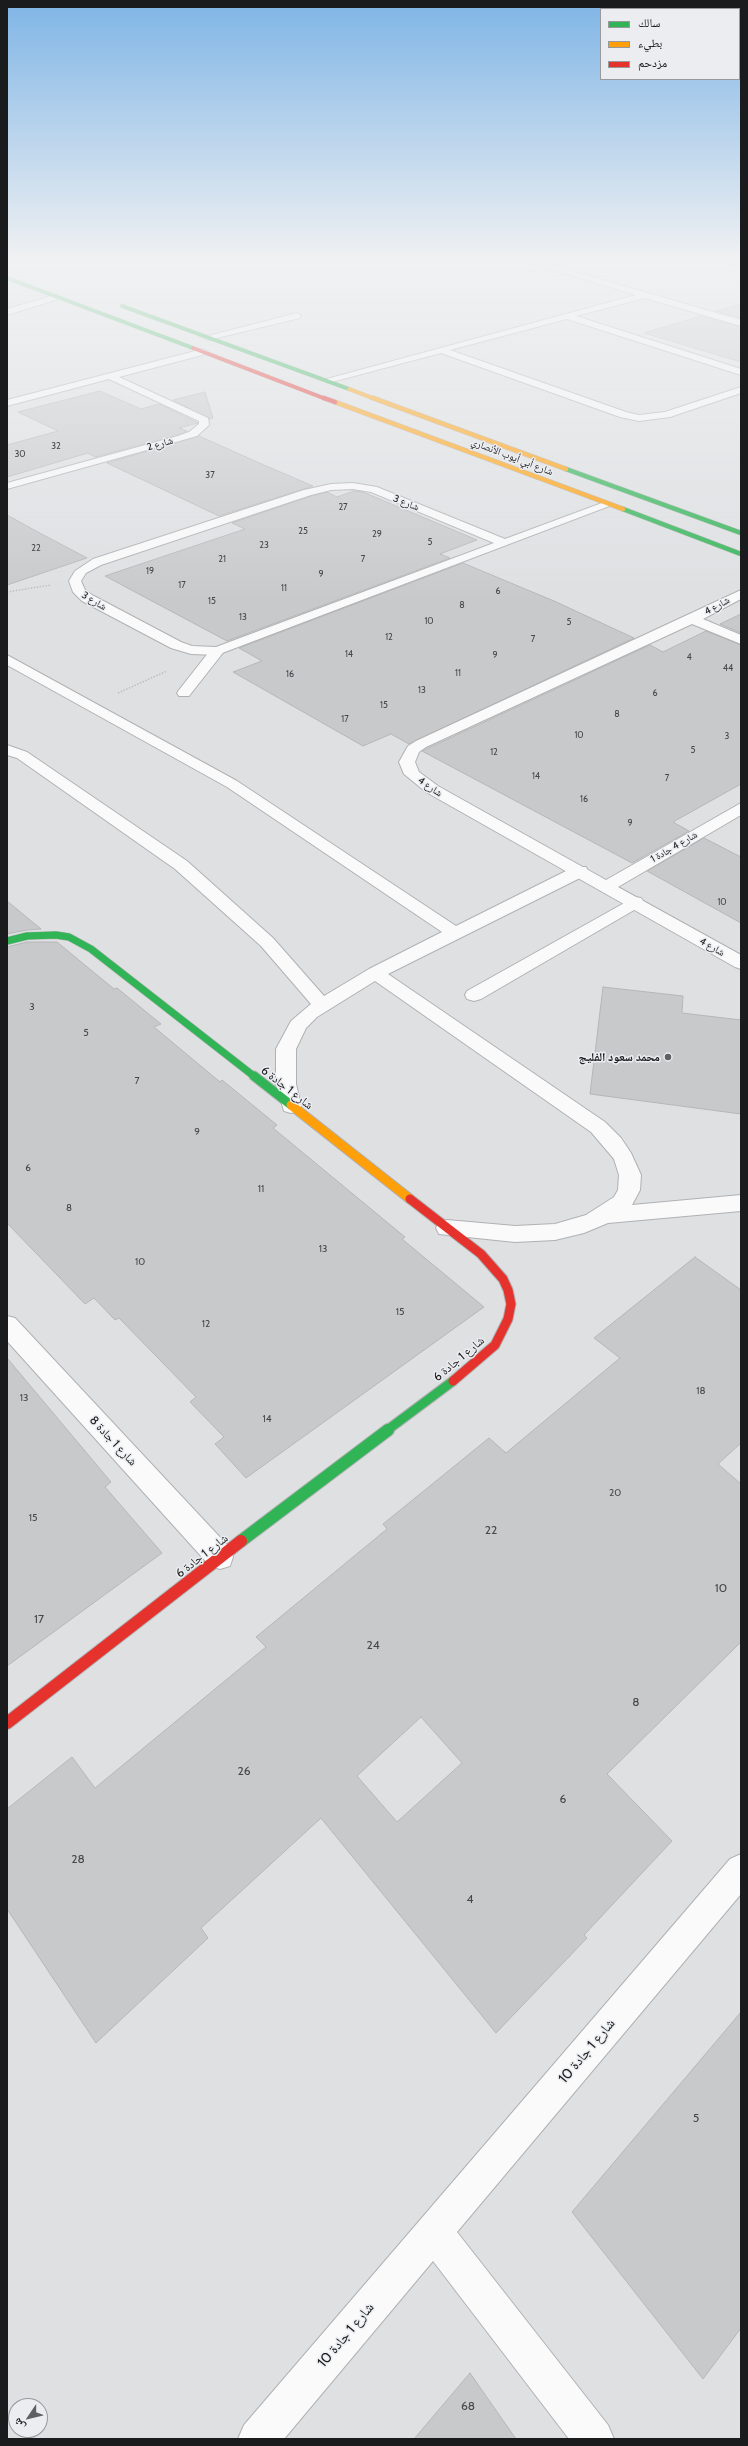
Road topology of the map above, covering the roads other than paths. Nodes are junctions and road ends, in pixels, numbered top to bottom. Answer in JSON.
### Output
{"nodes":[{"id":1,"x":120,"y":373,"type":"edge"},
{"id":2,"x":259,"y":373,"type":"edge"},
{"id":3,"x":309,"y":373,"type":"edge"},
{"id":4,"x":354,"y":373,"type":"edge"},
{"id":5,"x":507,"y":373,"type":"edge"},
{"id":6,"x":109,"y":376,"type":"junction"},
{"id":7,"x":328,"y":380,"type":"junction"},
{"id":8,"x":741,"y":390,"type":"edge"},
{"id":9,"x":7,"y":403,"type":"edge"},
{"id":10,"x":435,"y":421,"type":"junction"},
{"id":11,"x":410,"y":430,"type":"junction"},
{"id":12,"x":481,"y":438,"type":"junction"},
{"id":13,"x":456,"y":448,"type":"junction"},
{"id":14,"x":7,"y":486,"type":"edge"},
{"id":15,"x":606,"y":505,"type":"junction"},
{"id":16,"x":741,"y":533,"type":"edge"},
{"id":17,"x":505,"y":543,"type":"junction"},
{"id":18,"x":741,"y":554,"type":"edge"},
{"id":19,"x":741,"y":594,"type":"edge"},
{"id":20,"x":692,"y":619,"type":"junction"},
{"id":21,"x":741,"y":640,"type":"edge"},
{"id":22,"x":213,"y":651,"type":"junction"},
{"id":23,"x":7,"y":659,"type":"edge"},
{"id":24,"x":184,"y":693,"type":"dead end"},
{"id":25,"x":7,"y":750,"type":"edge"},
{"id":26,"x":741,"y":808,"type":"edge"},
{"id":27,"x":580,"y":871,"type":"junction"},
{"id":28,"x":607,"y":886,"type":"junction"},
{"id":29,"x":635,"y":902,"type":"junction"},
{"id":30,"x":455,"y":933,"type":"junction"},
{"id":31,"x":7,"y":941,"type":"edge"},
{"id":32,"x":741,"y":963,"type":"edge"},
{"id":33,"x":375,"y":973,"type":"junction"},
{"id":34,"x":474,"y":995,"type":"dead end"},
{"id":35,"x":321,"y":1004,"type":"junction"},
{"id":36,"x":292,"y":1106,"type":"junction"},
{"id":37,"x":741,"y":1203,"type":"edge"},
{"id":38,"x":606,"y":1215,"type":"junction"},
{"id":39,"x":447,"y":1228,"type":"junction"},
{"id":40,"x":7,"y":1325,"type":"edge"},
{"id":41,"x":220,"y":1557,"type":"junction"},
{"id":42,"x":7,"y":1722,"type":"edge"},
{"id":43,"x":741,"y":1870,"type":"edge"},
{"id":44,"x":434,"y":2232,"type":"junction"},
{"id":45,"x":258,"y":2439,"type":"edge"},
{"id":46,"x":594,"y":2439,"type":"edge"}],
"edges":[{"from":1,"to":6,"type":"street"},
{"from":2,"to":11,"type":"street","name":"شارع أبي أيوب الأنصاري"},
{"from":3,"to":7,"type":"street","name":"شارع أبي أيوب الأنصاري"},
{"from":4,"to":7,"type":"street"},
{"from":5,"to":8,"type":"street"},
{"from":6,"to":9,"type":"street"},
{"from":6,"to":14,"type":"street","name":"شارع 2"},
{"from":7,"to":10,"type":"street","name":"شارع أبي أيوب الأنصاري"},
{"from":10,"to":11,"type":"street"},
{"from":10,"to":12,"type":"street","name":"شارع أبي أيوب الأنصاري"},
{"from":11,"to":13,"type":"street","name":"شارع أبي أيوب الأنصاري"},
{"from":12,"to":13,"type":"street"},
{"from":12,"to":16,"type":"street","name":"شارع أبي أيوب الأنصاري"},
{"from":13,"to":15,"type":"street","name":"شارع أبي أيوب الأنصاري"},
{"from":15,"to":17,"type":"street","name":"شارع 3"},
{"from":15,"to":18,"type":"street","name":"شارع أبي أيوب الأنصاري"},
{"from":17,"to":22,"type":"street","name":"شارع 3"},
{"from":17,"to":22,"type":"street","name":"شارع 3"},
{"from":19,"to":20,"type":"street","name":"شارع 4"},
{"from":20,"to":21,"type":"street","name":"شارع 4"},
{"from":20,"to":27,"type":"street","name":"شارع 4"},
{"from":22,"to":24,"type":"street"},
{"from":23,"to":30,"type":"street"},
{"from":25,"to":35,"type":"street"},
{"from":26,"to":28,"type":"street","name":"شارع 4 جادة 1"},
{"from":27,"to":28,"type":"street","name":"شارع 4"},
{"from":27,"to":30,"type":"street"},
{"from":28,"to":29,"type":"street","name":"شارع 4"},
{"from":29,"to":32,"type":"street","name":"شارع 4"},
{"from":29,"to":34,"type":"street"},
{"from":30,"to":33,"type":"street"},
{"from":31,"to":36,"type":"street","name":"شارع 1 جادة 6"},
{"from":33,"to":35,"type":"street"},
{"from":33,"to":38,"type":"street"},
{"from":35,"to":36,"type":"street"},
{"from":36,"to":39,"type":"street","name":"شارع 1 جادة 6"},
{"from":37,"to":38,"type":"street"},
{"from":38,"to":39,"type":"street"},
{"from":39,"to":41,"type":"street","name":"شارع 1 جادة 6"},
{"from":40,"to":41,"type":"street","name":"شارع 1 جادة 8"},
{"from":41,"to":42,"type":"street","name":"شارع 1 جادة 6"},
{"from":43,"to":44,"type":"street","name":"شارع 1 جادة 10"},
{"from":44,"to":45,"type":"street","name":"شارع 1 جادة 10"},
{"from":44,"to":46,"type":"street"}]}
